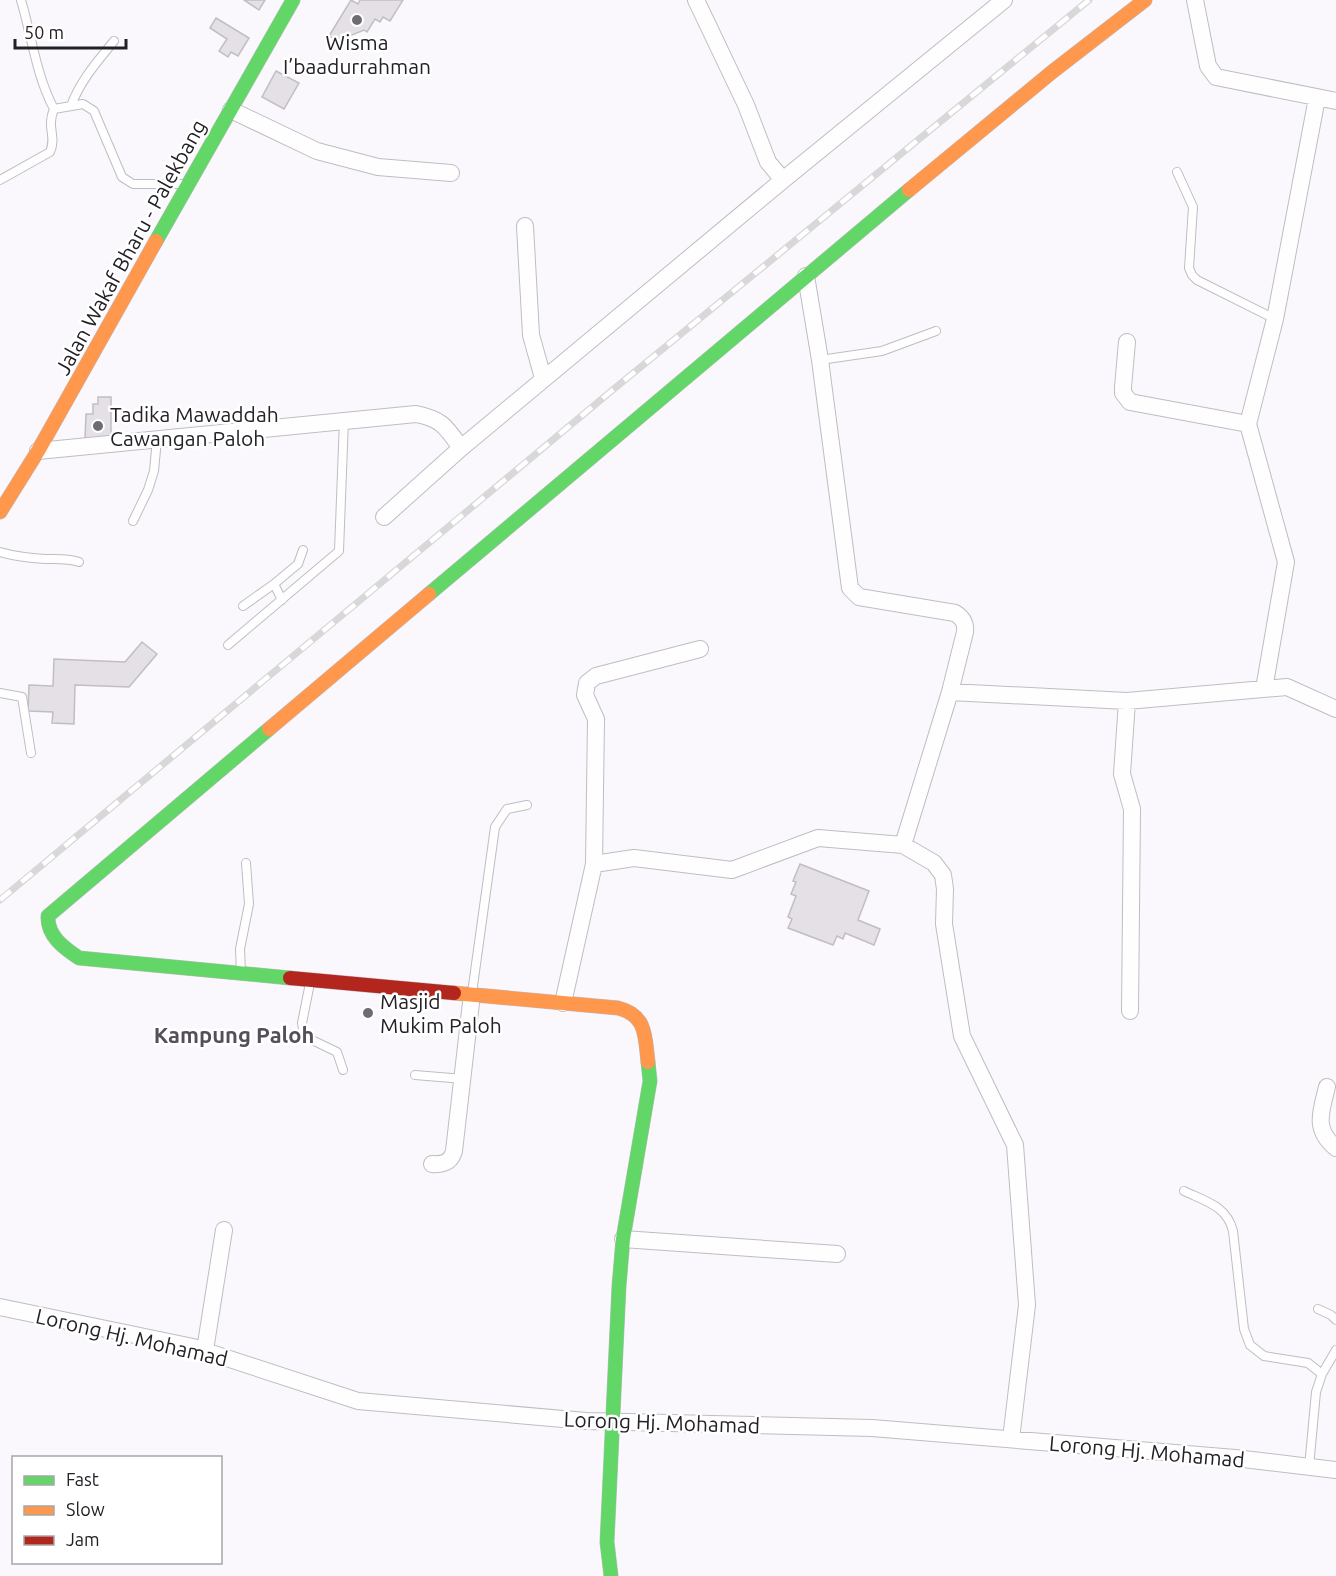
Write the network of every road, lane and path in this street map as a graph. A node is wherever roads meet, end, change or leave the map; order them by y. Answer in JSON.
{"nodes":[{"id":1,"x":21,"y":0,"type":"edge"},
{"id":2,"x":293,"y":0,"type":"edge"},
{"id":3,"x":696,"y":0,"type":"edge"},
{"id":4,"x":1004,"y":0,"type":"edge"},
{"id":5,"x":1145,"y":0,"type":"edge"},
{"id":6,"x":1195,"y":0,"type":"edge"},
{"id":7,"x":114,"y":41,"type":"dead end"},
{"id":8,"x":1317,"y":98,"type":"junction"},
{"id":9,"x":1336,"y":100,"type":"edge"},
{"id":10,"x":71,"y":106,"type":"junction"},
{"id":11,"x":54,"y":109,"type":"junction"},
{"id":12,"x":231,"y":110,"type":"junction"},
{"id":13,"x":1177,"y":172,"type":"dead end"},
{"id":14,"x":451,"y":173,"type":"dead end"},
{"id":15,"x":0,"y":180,"type":"edge"},
{"id":16,"x":783,"y":180,"type":"junction"},
{"id":17,"x":189,"y":184,"type":"junction"},
{"id":18,"x":525,"y":226,"type":"dead end"},
{"id":19,"x":806,"y":276,"type":"junction"},
{"id":20,"x":1275,"y":319,"type":"junction"},
{"id":21,"x":936,"y":331,"type":"dead end"},
{"id":22,"x":1127,"y":342,"type":"dead end"},
{"id":23,"x":820,"y":360,"type":"junction"},
{"id":24,"x":543,"y":378,"type":"junction"},
{"id":25,"x":344,"y":420,"type":"junction"},
{"id":26,"x":1248,"y":424,"type":"junction"},
{"id":27,"x":157,"y":439,"type":"junction"},
{"id":28,"x":461,"y":448,"type":"junction"},
{"id":29,"x":38,"y":451,"type":"junction"},
{"id":30,"x":0,"y":512,"type":"edge"},
{"id":31,"x":384,"y":517,"type":"dead end"},
{"id":32,"x":133,"y":521,"type":"dead end"},
{"id":33,"x":303,"y":550,"type":"dead end"},
{"id":34,"x":0,"y":552,"type":"edge"},
{"id":35,"x":79,"y":562,"type":"dead end"},
{"id":36,"x":274,"y":584,"type":"junction"},
{"id":37,"x":282,"y":600,"type":"junction"},
{"id":38,"x":243,"y":606,"type":"dead end"},
{"id":39,"x":228,"y":645,"type":"dead end"},
{"id":40,"x":700,"y":649,"type":"dead end"},
{"id":41,"x":1264,"y":689,"type":"junction"},
{"id":42,"x":950,"y":692,"type":"junction"},
{"id":43,"x":0,"y":693,"type":"edge"},
{"id":44,"x":1127,"y":700,"type":"junction"},
{"id":45,"x":1336,"y":709,"type":"edge"},
{"id":46,"x":31,"y":753,"type":"dead end"},
{"id":47,"x":526,"y":805,"type":"dead end"},
{"id":48,"x":903,"y":845,"type":"junction"},
{"id":49,"x":246,"y":863,"type":"dead end"},
{"id":50,"x":594,"y":864,"type":"junction"},
{"id":51,"x":241,"y":973,"type":"junction"},
{"id":52,"x":310,"y":979,"type":"junction"},
{"id":53,"x":472,"y":994,"type":"junction"},
{"id":54,"x":563,"y":1002,"type":"junction"},
{"id":55,"x":1130,"y":1011,"type":"dead end"},
{"id":56,"x":343,"y":1070,"type":"dead end"},
{"id":57,"x":415,"y":1074,"type":"dead end"},
{"id":58,"x":464,"y":1079,"type":"junction"},
{"id":59,"x":1327,"y":1087,"type":"dead end"},
{"id":60,"x":1336,"y":1148,"type":"edge"},
{"id":61,"x":432,"y":1164,"type":"dead end"},
{"id":62,"x":1184,"y":1191,"type":"dead end"},
{"id":63,"x":224,"y":1230,"type":"dead end"},
{"id":64,"x":623,"y":1239,"type":"junction"},
{"id":65,"x":837,"y":1254,"type":"dead end"},
{"id":66,"x":0,"y":1307,"type":"edge"},
{"id":67,"x":1318,"y":1309,"type":"dead end"},
{"id":68,"x":1336,"y":1320,"type":"edge"},
{"id":69,"x":205,"y":1350,"type":"junction"},
{"id":70,"x":1336,"y":1350,"type":"edge"},
{"id":71,"x":1322,"y":1374,"type":"junction"},
{"id":72,"x":614,"y":1422,"type":"junction"},
{"id":73,"x":1011,"y":1439,"type":"junction"},
{"id":74,"x":1309,"y":1467,"type":"junction"},
{"id":75,"x":1336,"y":1470,"type":"edge"},
{"id":76,"x":610,"y":1576,"type":"edge"}],
"edges":[{"from":1,"to":11,"type":"lane"},
{"from":2,"to":12,"type":"street","name":"Jalan Wakaf Bharu - Palekbang"},
{"from":3,"to":16,"type":"street"},
{"from":4,"to":16,"type":"street"},
{"from":5,"to":19,"type":"street"},
{"from":6,"to":8,"type":"street"},
{"from":7,"to":10,"type":"lane"},
{"from":8,"to":9,"type":"street"},
{"from":8,"to":20,"type":"street"},
{"from":10,"to":11,"type":"lane"},
{"from":10,"to":17,"type":"lane"},
{"from":11,"to":15,"type":"lane"},
{"from":12,"to":14,"type":"street"},
{"from":12,"to":17,"type":"street","name":"Jalan Wakaf Bharu - Palekbang"},
{"from":13,"to":20,"type":"lane"},
{"from":16,"to":24,"type":"street"},
{"from":17,"to":29,"type":"street","name":"Jalan Wakaf Bharu - Palekbang"},
{"from":18,"to":24,"type":"street"},
{"from":19,"to":23,"type":"street"},
{"from":19,"to":51,"type":"street"},
{"from":20,"to":26,"type":"street"},
{"from":21,"to":23,"type":"lane"},
{"from":22,"to":26,"type":"street"},
{"from":23,"to":42,"type":"street"},
{"from":24,"to":28,"type":"street"},
{"from":25,"to":27,"type":"street"},
{"from":25,"to":28,"type":"street"},
{"from":25,"to":37,"type":"lane"},
{"from":26,"to":41,"type":"street"},
{"from":27,"to":29,"type":"street"},
{"from":27,"to":32,"type":"lane"},
{"from":28,"to":31,"type":"street"},
{"from":29,"to":30,"type":"street","name":"Jalan Wakaf Bharu - Palekbang"},
{"from":33,"to":36,"type":"lane"},
{"from":34,"to":35,"type":"lane"},
{"from":36,"to":37,"type":"lane"},
{"from":36,"to":38,"type":"lane"},
{"from":37,"to":39,"type":"lane"},
{"from":40,"to":50,"type":"street"},
{"from":41,"to":44,"type":"street"},
{"from":41,"to":45,"type":"street"},
{"from":42,"to":44,"type":"street"},
{"from":42,"to":48,"type":"street"},
{"from":43,"to":46,"type":"lane"},
{"from":44,"to":55,"type":"street"},
{"from":47,"to":53,"type":"lane"},
{"from":48,"to":50,"type":"street"},
{"from":48,"to":73,"type":"street"},
{"from":49,"to":51,"type":"lane"},
{"from":50,"to":54,"type":"street"},
{"from":51,"to":52,"type":"street"},
{"from":52,"to":53,"type":"street"},
{"from":52,"to":56,"type":"lane"},
{"from":53,"to":54,"type":"street"},
{"from":53,"to":58,"type":"street"},
{"from":54,"to":64,"type":"street"},
{"from":57,"to":58,"type":"lane"},
{"from":58,"to":61,"type":"street"},
{"from":59,"to":60,"type":"street"},
{"from":62,"to":71,"type":"lane"},
{"from":63,"to":69,"type":"street"},
{"from":64,"to":65,"type":"street"},
{"from":64,"to":72,"type":"street"},
{"from":66,"to":69,"type":"street","name":"Lorong Hj. Mohamad"},
{"from":67,"to":68,"type":"lane"},
{"from":69,"to":72,"type":"street","name":"Lorong Hj. Mohamad"},
{"from":70,"to":71,"type":"lane"},
{"from":71,"to":74,"type":"lane"},
{"from":72,"to":73,"type":"street","name":"Lorong Hj. Mohamad"},
{"from":72,"to":76,"type":"street"},
{"from":73,"to":74,"type":"street","name":"Lorong Hj. Mohamad"},
{"from":74,"to":75,"type":"street","name":"Lorong Hj. Mohamad"}]}
